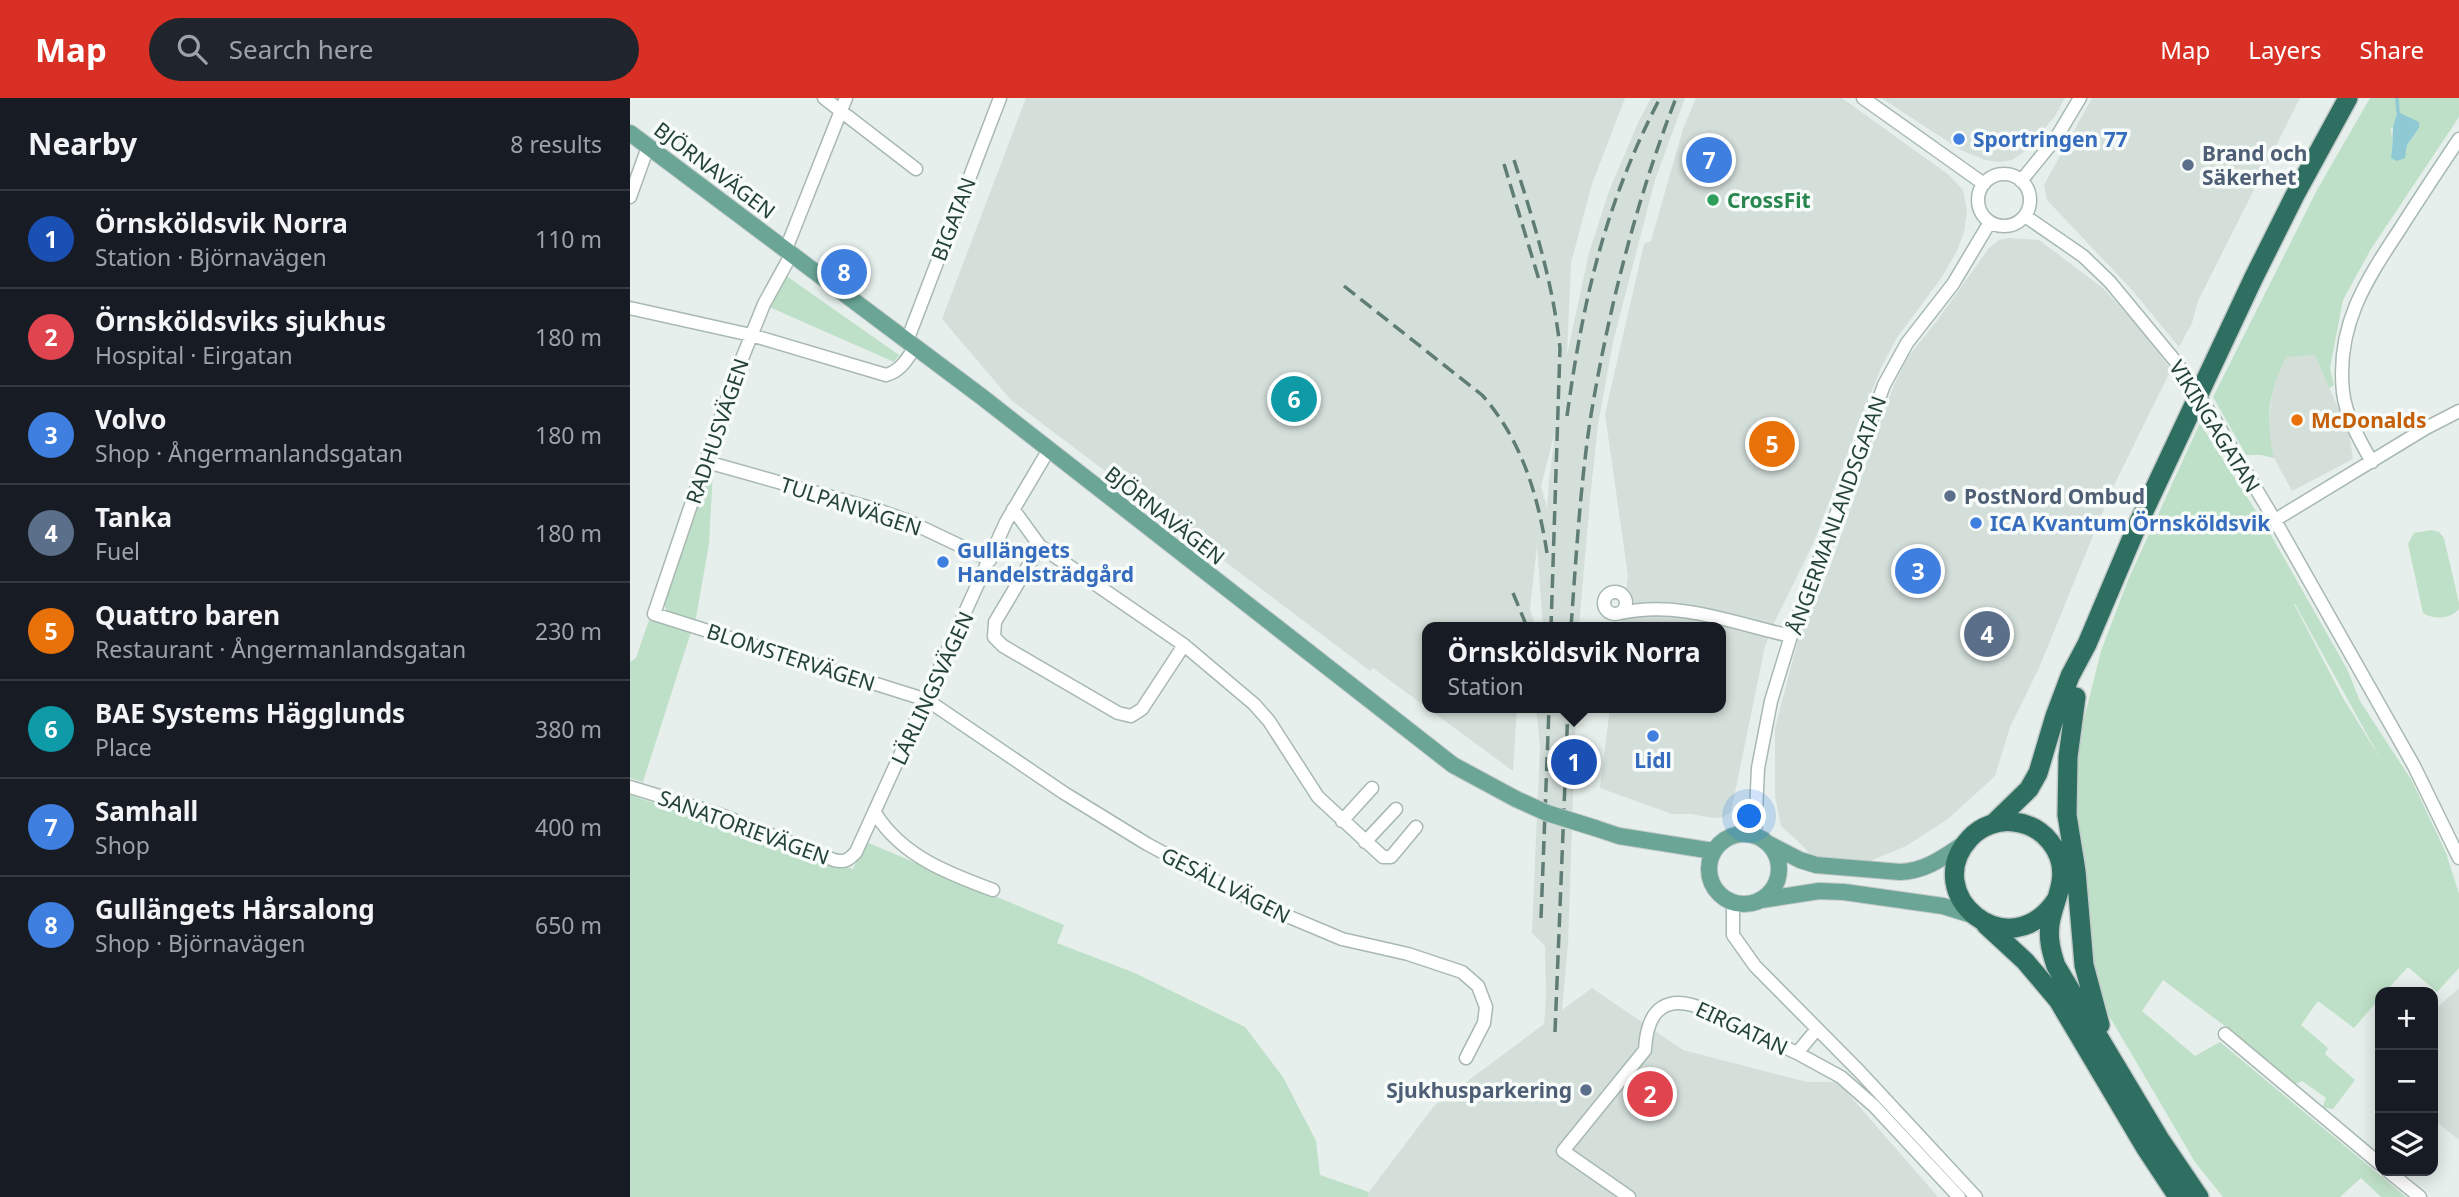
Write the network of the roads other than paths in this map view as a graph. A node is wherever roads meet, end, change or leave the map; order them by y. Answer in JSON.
{"nodes":[{"id":1,"x":824,"y":98,"type":"edge"},
{"id":2,"x":1000,"y":98,"type":"edge"},
{"id":3,"x":1863,"y":98,"type":"edge"},
{"id":4,"x":2080,"y":98,"type":"edge"},
{"id":5,"x":2348,"y":98,"type":"edge"},
{"id":6,"x":844,"y":104,"type":"edge"},
{"id":7,"x":630,"y":133,"type":"edge"},
{"id":8,"x":2459,"y":139,"type":"edge"},
{"id":9,"x":648,"y":147,"type":"junction"},
{"id":10,"x":916,"y":169,"type":"dead end"},
{"id":11,"x":2021,"y":181,"type":"junction"},
{"id":12,"x":1984,"y":184,"type":"junction"},
{"id":13,"x":630,"y":197,"type":"edge"},
{"id":14,"x":2025,"y":216,"type":"junction"},
{"id":15,"x":1990,"y":222,"type":"junction"},
{"id":16,"x":789,"y":251,"type":"junction"},
{"id":17,"x":630,"y":309,"type":"edge"},
{"id":18,"x":751,"y":335,"type":"junction"},
{"id":19,"x":911,"y":344,"type":"junction"},
{"id":20,"x":2459,"y":411,"type":"edge"},
{"id":21,"x":1048,"y":451,"type":"junction"},
{"id":22,"x":707,"y":462,"type":"junction"},
{"id":23,"x":2372,"y":462,"type":"junction"},
{"id":24,"x":1013,"y":509,"type":"junction"},
{"id":25,"x":2275,"y":520,"type":"junction"},
{"id":26,"x":1040,"y":546,"type":"junction"},
{"id":27,"x":990,"y":560,"type":"junction"},
{"id":28,"x":1626,"y":609,"type":"dead end"},
{"id":29,"x":654,"y":614,"type":"joint"},
{"id":30,"x":1791,"y":636,"type":"junction"},
{"id":31,"x":2087,"y":644,"type":"junction"},
{"id":32,"x":1184,"y":645,"type":"junction"},
{"id":33,"x":2076,"y":697,"type":"junction"},
{"id":34,"x":927,"y":700,"type":"junction"},
{"id":35,"x":630,"y":786,"type":"edge"},
{"id":36,"x":1372,"y":788,"type":"dead end"},
{"id":37,"x":1396,"y":808,"type":"dead end"},
{"id":38,"x":875,"y":813,"type":"junction"},
{"id":39,"x":1342,"y":821,"type":"junction"},
{"id":40,"x":1993,"y":824,"type":"junction"},
{"id":41,"x":1416,"y":827,"type":"dead end"},
{"id":42,"x":1761,"y":839,"type":"junction"},
{"id":43,"x":1967,"y":841,"type":"junction"},
{"id":44,"x":1365,"y":842,"type":"junction"},
{"id":45,"x":2056,"y":849,"type":"junction"},
{"id":46,"x":1713,"y":851,"type":"junction"},
{"id":47,"x":856,"y":852,"type":"joint"},
{"id":48,"x":2459,"y":858,"type":"edge"},
{"id":49,"x":993,"y":890,"type":"dead end"},
{"id":50,"x":2056,"y":900,"type":"junction"},
{"id":51,"x":1759,"y":901,"type":"junction"},
{"id":52,"x":1733,"y":902,"type":"junction"},
{"id":53,"x":1979,"y":919,"type":"junction"},
{"id":54,"x":1817,"y":1030,"type":"junction"},
{"id":55,"x":2225,"y":1034,"type":"dead end"},
{"id":56,"x":2110,"y":1052,"type":"junction"},
{"id":57,"x":1797,"y":1053,"type":"junction"},
{"id":58,"x":1466,"y":1058,"type":"dead end"},
{"id":59,"x":2375,"y":1160,"type":"edge"},
{"id":60,"x":2394,"y":1176,"type":"edge"},
{"id":61,"x":1629,"y":1197,"type":"edge"},
{"id":62,"x":1959,"y":1197,"type":"edge"},
{"id":63,"x":1976,"y":1197,"type":"edge"},
{"id":64,"x":2178,"y":1197,"type":"edge"},
{"id":65,"x":2199,"y":1197,"type":"edge"},
{"id":66,"x":2420,"y":1197,"type":"edge"}],
"edges":[{"from":1,"to":6,"type":"street"},
{"from":2,"to":19,"type":"street","name":"BIGATAN"},
{"from":3,"to":12,"type":"street"},
{"from":4,"to":11,"type":"street"},
{"from":5,"to":31,"type":"highway"},
{"from":6,"to":10,"type":"street"},
{"from":6,"to":16,"type":"street","name":"RADHUSVÄGEN"},
{"from":7,"to":9,"type":"main road","name":"BJÖRNAVÄGEN"},
{"from":8,"to":23,"type":"street"},
{"from":9,"to":13,"type":"street"},
{"from":9,"to":16,"type":"main road","name":"BJÖRNAVÄGEN"},
{"from":11,"to":12,"type":"street"},
{"from":11,"to":14,"type":"street"},
{"from":12,"to":15,"type":"street"},
{"from":14,"to":15,"type":"street"},
{"from":14,"to":25,"type":"street","name":"VIKINGAGATAN","bridge":true},
{"from":15,"to":30,"type":"street","name":"ÅNGERMANLANDSGATAN"},
{"from":16,"to":18,"type":"street","name":"RADHUSVÄGEN"},
{"from":16,"to":19,"type":"main road","name":"BJÖRNAVÄGEN"},
{"from":17,"to":18,"type":"street"},
{"from":18,"to":19,"type":"street"},
{"from":18,"to":22,"type":"street","name":"RADHUSVÄGEN"},
{"from":19,"to":21,"type":"main road","name":"BJÖRNAVÄGEN"},
{"from":20,"to":23,"type":"street"},
{"from":21,"to":24,"type":"street","name":"LÄRLINGSVÄGEN"},
{"from":21,"to":46,"type":"main road","name":"BJÖRNAVÄGEN","bridge":true},
{"from":22,"to":27,"type":"street","name":"TULPANVÄGEN"},
{"from":22,"to":29,"type":"street","name":"RADHUSVÄGEN"},
{"from":23,"to":25,"type":"street"},
{"from":24,"to":26,"type":"street"},
{"from":24,"to":27,"type":"street","name":"LÄRLINGSVÄGEN"},
{"from":25,"to":48,"type":"street","name":"VIKINGAGATAN"},
{"from":26,"to":32,"type":"street"},
{"from":26,"to":32,"type":"street"},
{"from":27,"to":34,"type":"street","name":"LÄRLINGSVÄGEN"},
{"from":28,"to":30,"type":"street"},
{"from":29,"to":34,"type":"street","name":"BLOMSTERVÄGEN"},
{"from":30,"to":42,"type":"street","name":"ÅNGERMANLANDSGATAN"},
{"from":31,"to":33,"type":"highway"},
{"from":31,"to":40,"type":"highway"},
{"from":32,"to":39,"type":"street"},
{"from":33,"to":45,"type":"highway"},
{"from":33,"to":56,"type":"highway"},
{"from":34,"to":38,"type":"street","name":"LÄRLINGSVÄGEN"},
{"from":34,"to":58,"type":"street","name":"GESÄLLVÄGEN"},
{"from":35,"to":47,"type":"street","name":"SANATORIEVÄGEN"},
{"from":36,"to":39,"type":"street"},
{"from":37,"to":44,"type":"street"},
{"from":38,"to":47,"type":"street","name":"LÄRLINGSVÄGEN"},
{"from":38,"to":49,"type":"street"},
{"from":39,"to":44,"type":"street"},
{"from":40,"to":43,"type":"highway"},
{"from":40,"to":45,"type":"highway"},
{"from":41,"to":44,"type":"street"},
{"from":42,"to":43,"type":"main road"},
{"from":42,"to":46,"type":"main road"},
{"from":42,"to":51,"type":"main road"},
{"from":43,"to":53,"type":"highway"},
{"from":45,"to":50,"type":"highway"},
{"from":46,"to":52,"type":"main road"},
{"from":50,"to":53,"type":"highway"},
{"from":50,"to":56,"type":"highway"},
{"from":51,"to":52,"type":"main road"},
{"from":51,"to":53,"type":"main road"},
{"from":52,"to":54,"type":"street"},
{"from":53,"to":64,"type":"highway"},
{"from":54,"to":57,"type":"street","name":"EIRGATAN"},
{"from":54,"to":63,"type":"street"},
{"from":55,"to":59,"type":"street"},
{"from":56,"to":65,"type":"highway"},
{"from":57,"to":61,"type":"street","name":"EIRGATAN"},
{"from":57,"to":62,"type":"street"},
{"from":60,"to":66,"type":"street"}]}
